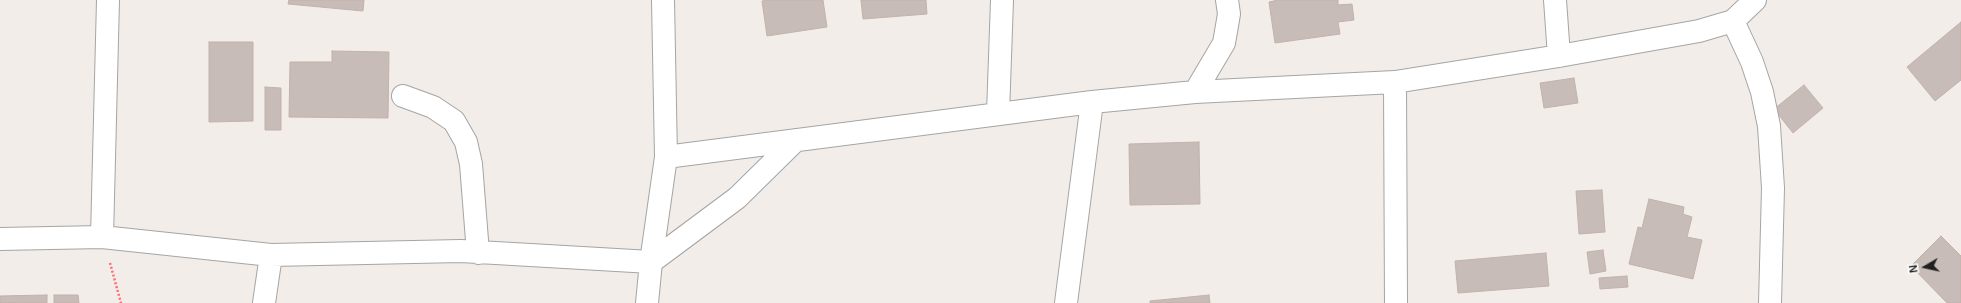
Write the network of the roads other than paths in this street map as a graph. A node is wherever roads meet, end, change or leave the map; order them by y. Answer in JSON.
{"nodes":[{"id":1,"x":108,"y":0,"type":"edge"},
{"id":2,"x":663,"y":0,"type":"edge"},
{"id":3,"x":1002,"y":0,"type":"edge"},
{"id":4,"x":1228,"y":0,"type":"edge"},
{"id":5,"x":1555,"y":0,"type":"edge"},
{"id":6,"x":1755,"y":0,"type":"edge"},
{"id":7,"x":1733,"y":21,"type":"junction"},
{"id":8,"x":1559,"y":56,"type":"junction"},
{"id":9,"x":1395,"y":82,"type":"junction"},
{"id":10,"x":1195,"y":92,"type":"junction"},
{"id":11,"x":403,"y":96,"type":"dead end"},
{"id":12,"x":1092,"y":102,"type":"junction"},
{"id":13,"x":998,"y":114,"type":"junction"},
{"id":14,"x":796,"y":140,"type":"junction"},
{"id":15,"x":666,"y":157,"type":"junction"},
{"id":16,"x":102,"y":237,"type":"junction"},
{"id":17,"x":0,"y":239,"type":"edge"},
{"id":18,"x":478,"y":253,"type":"junction"},
{"id":19,"x":271,"y":255,"type":"junction"},
{"id":20,"x":651,"y":262,"type":"junction"},
{"id":21,"x":264,"y":303,"type":"edge"},
{"id":22,"x":647,"y":303,"type":"edge"},
{"id":23,"x":1066,"y":303,"type":"edge"},
{"id":24,"x":1396,"y":303,"type":"edge"},
{"id":25,"x":1770,"y":303,"type":"edge"}],
"edges":[{"from":1,"to":16,"type":"street"},
{"from":2,"to":15,"type":"street"},
{"from":3,"to":13,"type":"street"},
{"from":4,"to":10,"type":"street"},
{"from":5,"to":8,"type":"street"},
{"from":6,"to":7,"type":"street"},
{"from":7,"to":8,"type":"street"},
{"from":7,"to":25,"type":"street"},
{"from":8,"to":9,"type":"street"},
{"from":9,"to":10,"type":"street"},
{"from":9,"to":24,"type":"street"},
{"from":10,"to":12,"type":"street"},
{"from":11,"to":18,"type":"street"},
{"from":12,"to":13,"type":"street"},
{"from":12,"to":23,"type":"street"},
{"from":13,"to":14,"type":"street"},
{"from":14,"to":15,"type":"street"},
{"from":14,"to":20,"type":"street"},
{"from":15,"to":20,"type":"street"},
{"from":16,"to":17,"type":"street"},
{"from":16,"to":19,"type":"street"},
{"from":18,"to":19,"type":"street"},
{"from":18,"to":20,"type":"street"},
{"from":19,"to":21,"type":"street"},
{"from":20,"to":22,"type":"street"}]}
